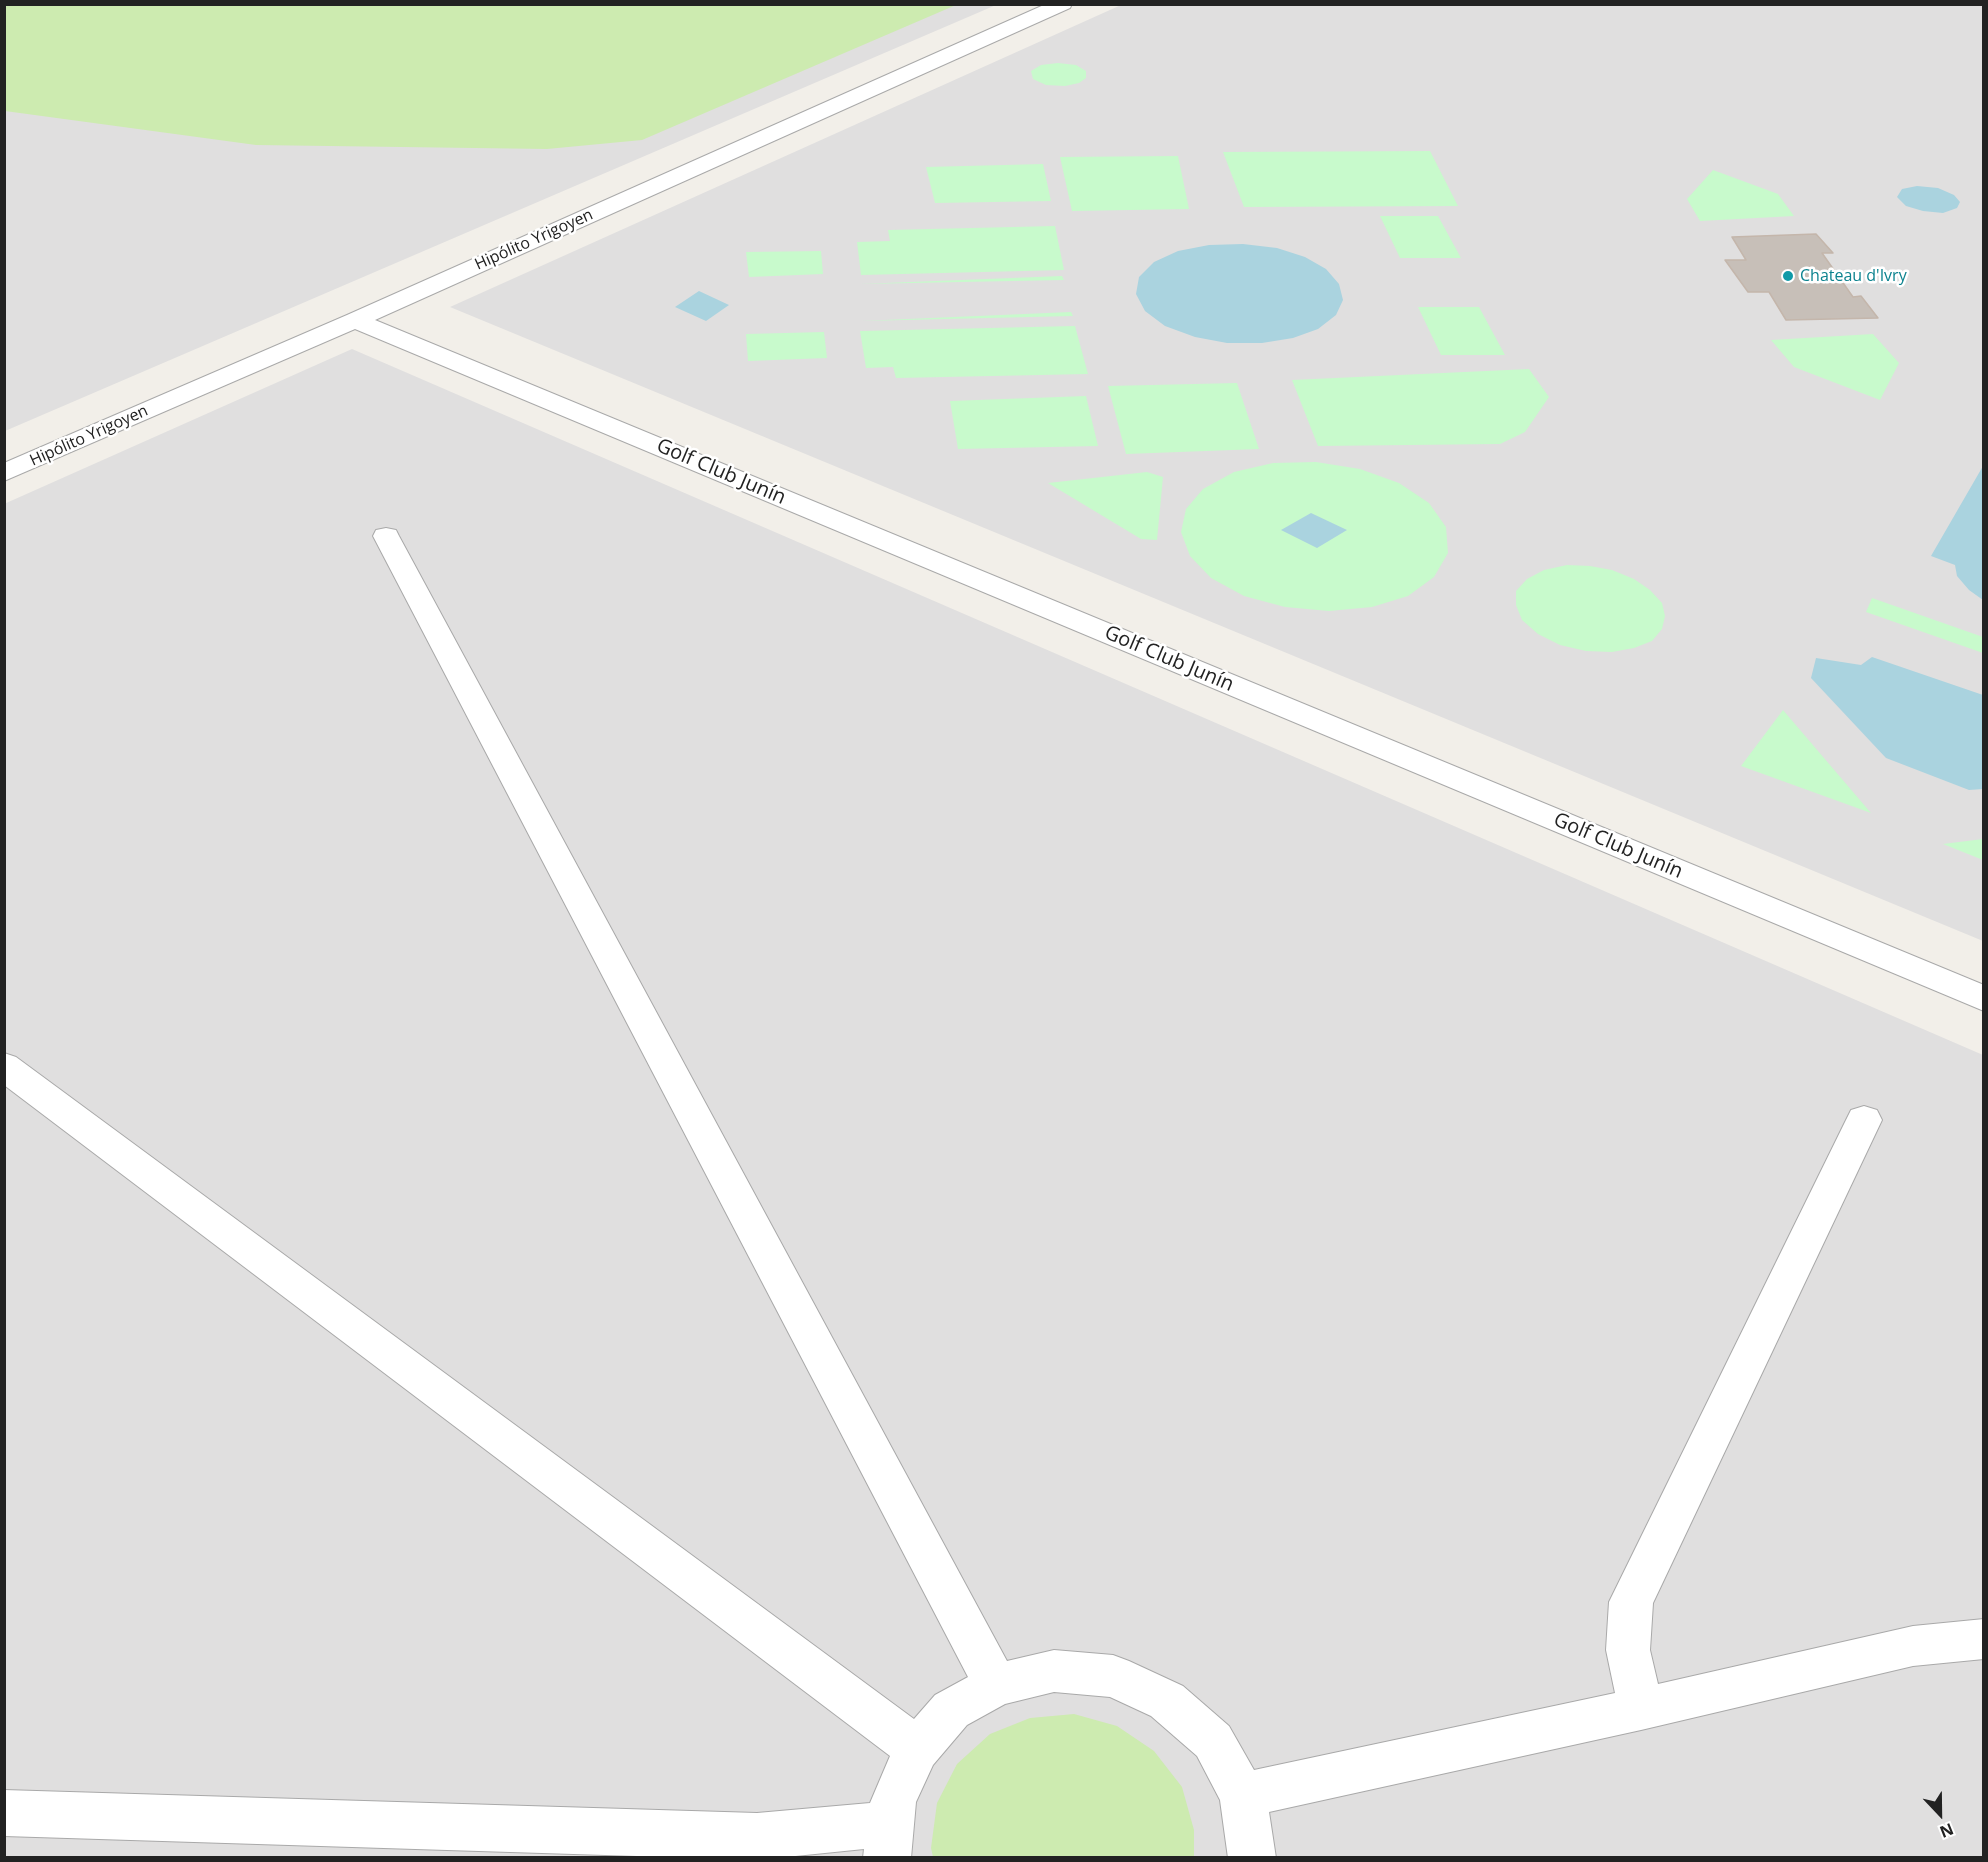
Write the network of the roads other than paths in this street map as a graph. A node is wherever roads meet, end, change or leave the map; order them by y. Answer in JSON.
{"nodes":[{"id":1,"x":1063,"y":4,"type":"edge"},
{"id":2,"x":355,"y":320,"type":"junction"},
{"id":3,"x":4,"y":473,"type":"edge"},
{"id":4,"x":386,"y":536,"type":"dead end"},
{"id":5,"x":1983,"y":999,"type":"edge"},
{"id":6,"x":4,"y":1066,"type":"edge"},
{"id":7,"x":1864,"y":1120,"type":"dead end"},
{"id":8,"x":1983,"y":1640,"type":"edge"},
{"id":9,"x":996,"y":1684,"type":"junction"},
{"id":10,"x":1641,"y":1709,"type":"junction"},
{"id":11,"x":917,"y":1749,"type":"junction"},
{"id":12,"x":1243,"y":1795,"type":"junction"},
{"id":13,"x":4,"y":1813,"type":"edge"},
{"id":14,"x":889,"y":1841,"type":"edge"},
{"id":15,"x":1252,"y":1857,"type":"edge"}],
"edges":[{"from":1,"to":2,"type":"street","name":"Hipólito Yrigoyen"},
{"from":2,"to":3,"type":"street","name":"Hipólito Yrigoyen"},
{"from":2,"to":5,"type":"street","name":"Golf Club Junín"},
{"from":4,"to":9,"type":"street"},
{"from":6,"to":11,"type":"street"},
{"from":7,"to":10,"type":"street"},
{"from":8,"to":10,"type":"street"},
{"from":9,"to":11,"type":"street"},
{"from":9,"to":12,"type":"street"},
{"from":10,"to":12,"type":"street"},
{"from":11,"to":14,"type":"street"},
{"from":12,"to":15,"type":"street"},
{"from":13,"to":14,"type":"street"}]}
